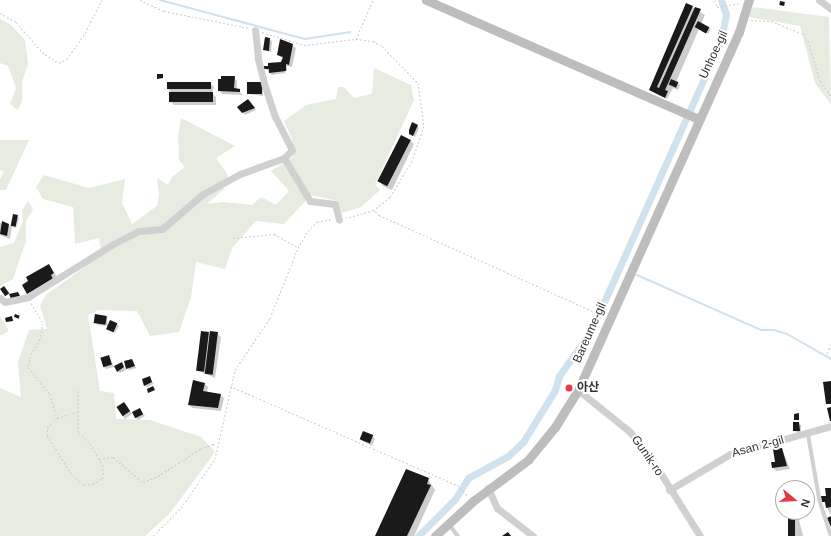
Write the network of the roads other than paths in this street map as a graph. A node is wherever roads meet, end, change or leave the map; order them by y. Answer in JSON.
{"nodes":[{"id":1,"x":426,"y":0,"type":"edge"},
{"id":2,"x":748,"y":0,"type":"edge"},
{"id":3,"x":819,"y":0,"type":"edge"},
{"id":4,"x":831,"y":9,"type":"edge"},
{"id":5,"x":255,"y":30,"type":"road end"},
{"id":6,"x":696,"y":118,"type":"junction"},
{"id":7,"x":284,"y":158,"type":"junction"},
{"id":8,"x":339,"y":220,"type":"road end"},
{"id":9,"x":2,"y":301,"type":"edge"},
{"id":10,"x":578,"y":390,"type":"junction"},
{"id":11,"x":831,"y":426,"type":"edge"},
{"id":12,"x":808,"y":432,"type":"junction"},
{"id":13,"x":488,"y":488,"type":"junction"},
{"id":14,"x":669,"y":490,"type":"junction"},
{"id":15,"x":449,"y":523,"type":"junction"},
{"id":16,"x":831,"y":535,"type":"edge"},
{"id":17,"x":435,"y":536,"type":"edge"},
{"id":18,"x":458,"y":536,"type":"edge"},
{"id":19,"x":533,"y":536,"type":"edge"},
{"id":20,"x":700,"y":536,"type":"edge"}],
"edges":[{"from":1,"to":6,"type":"street"},
{"from":2,"to":6,"type":"street","name":"Unhoe-gil"},
{"from":3,"to":4,"type":"street"},
{"from":5,"to":7,"type":"street"},
{"from":6,"to":10,"type":"street","name":"Bareume-gil"},
{"from":7,"to":8,"type":"street"},
{"from":7,"to":9,"type":"street"},
{"from":10,"to":13,"type":"street","name":"Bareume-gil"},
{"from":10,"to":14,"type":"street","name":"Gunik-ro"},
{"from":11,"to":12,"type":"street","name":"Asan 2-gil"},
{"from":12,"to":14,"type":"street","name":"Asan 2-gil"},
{"from":12,"to":16,"type":"lane"},
{"from":13,"to":15,"type":"street","name":"Bareume-gil"},
{"from":13,"to":19,"type":"street"},
{"from":14,"to":20,"type":"street","name":"Gunik-ro"},
{"from":15,"to":17,"type":"street","name":"Bareume-gil"},
{"from":15,"to":18,"type":"lane"}]}
